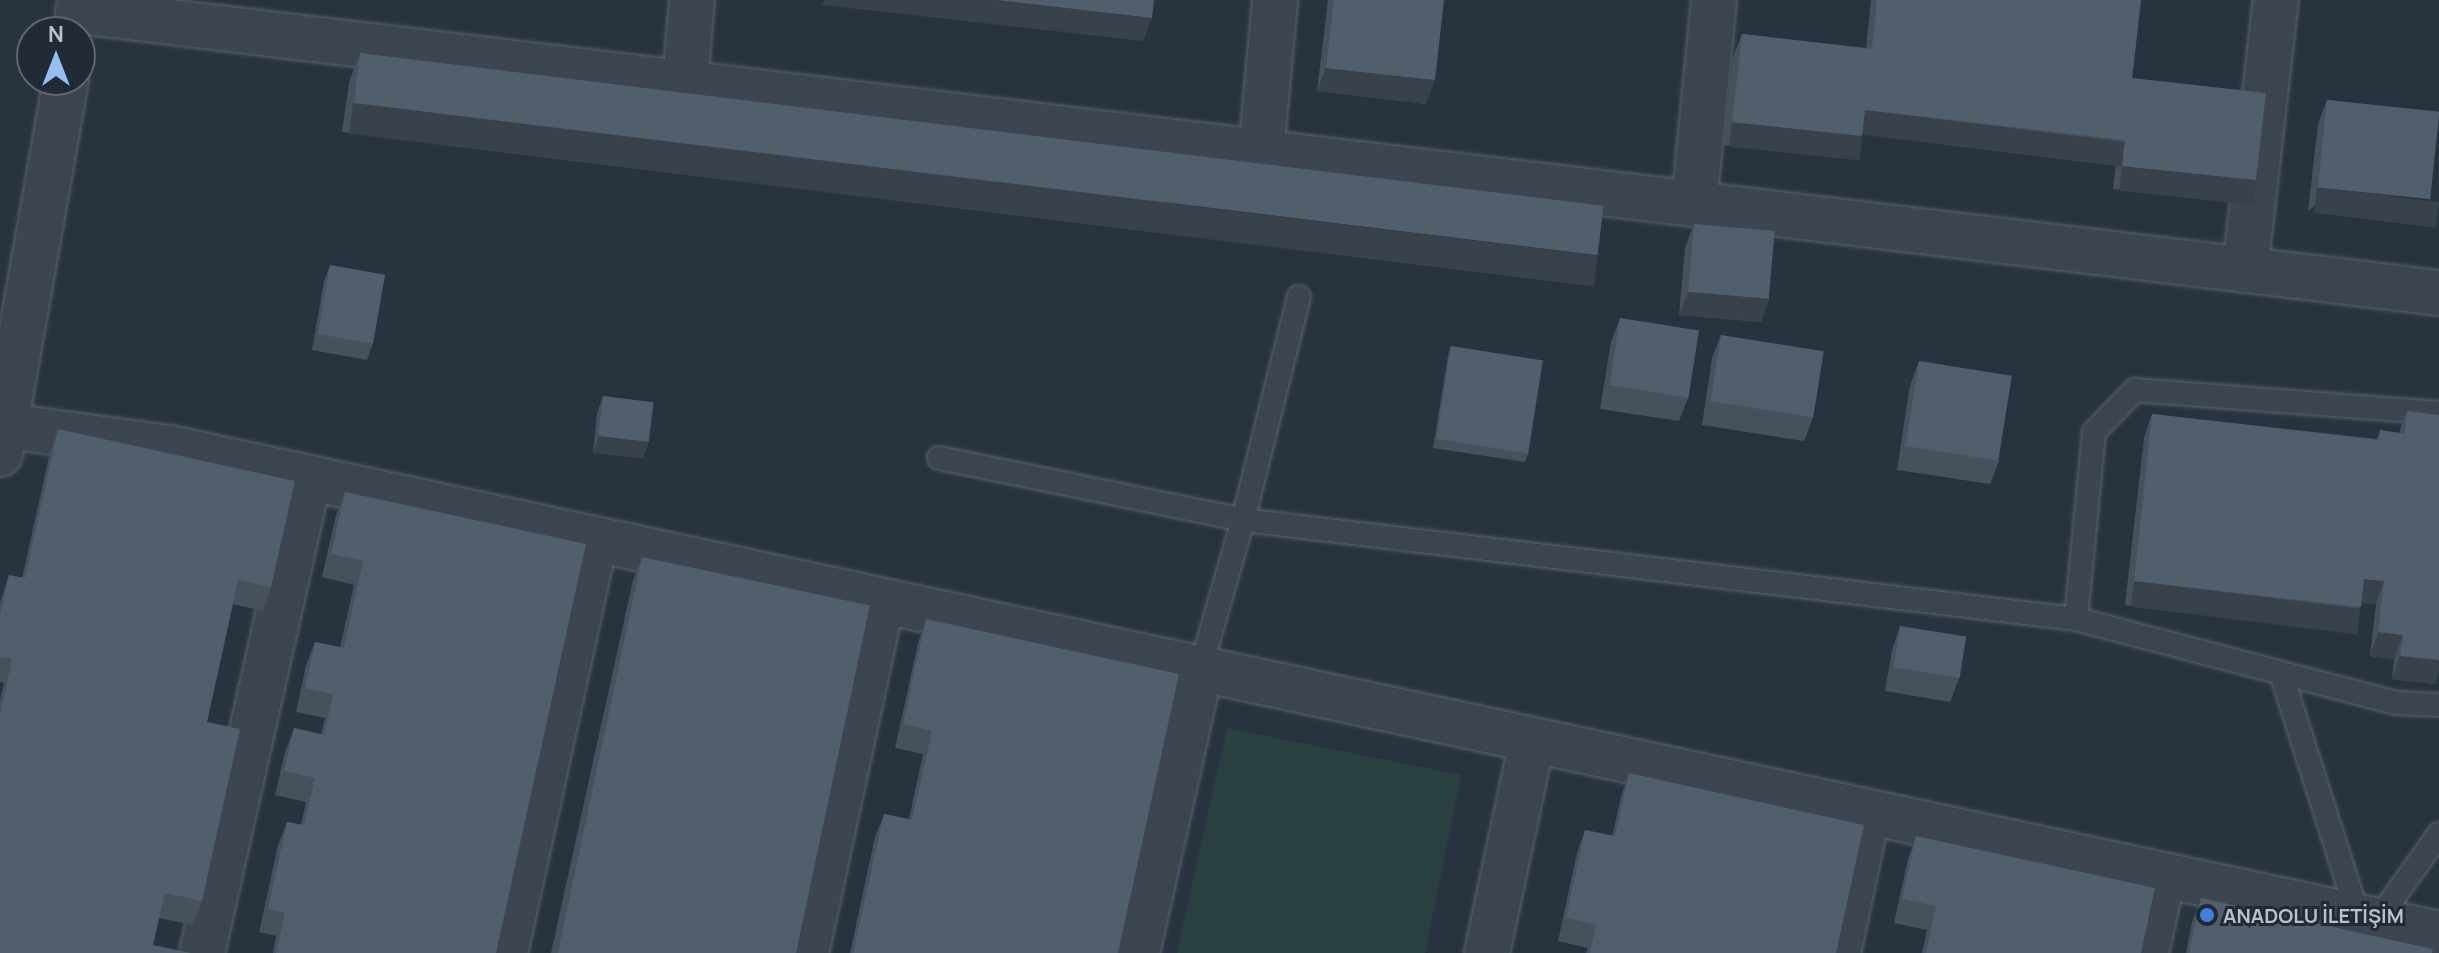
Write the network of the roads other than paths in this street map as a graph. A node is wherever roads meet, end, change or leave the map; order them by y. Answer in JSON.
{"nodes":[{"id":1,"x":692,"y":0,"type":"edge"},
{"id":2,"x":1275,"y":0,"type":"edge"},
{"id":3,"x":1714,"y":0,"type":"edge"},
{"id":4,"x":2276,"y":0,"type":"edge"},
{"id":5,"x":77,"y":14,"type":"edge"},
{"id":6,"x":685,"y":83,"type":"junction"},
{"id":7,"x":63,"y":96,"type":"edge"},
{"id":8,"x":1261,"y":152,"type":"junction"},
{"id":9,"x":1694,"y":204,"type":"junction"},
{"id":10,"x":2245,"y":270,"type":"junction"},
{"id":11,"x":2439,"y":293,"type":"edge"},
{"id":12,"x":1299,"y":297,"type":"dead end"},
{"id":13,"x":2439,"y":413,"type":"edge"},
{"id":14,"x":2,"y":435,"type":"edge"},
{"id":15,"x":939,"y":458,"type":"dead end"},
{"id":16,"x":309,"y":478,"type":"junction"},
{"id":17,"x":1243,"y":520,"type":"junction"},
{"id":18,"x":595,"y":540,"type":"junction"},
{"id":19,"x":882,"y":602,"type":"junction"},
{"id":20,"x":2076,"y":619,"type":"junction"},
{"id":21,"x":1200,"y":670,"type":"junction"},
{"id":22,"x":2281,"y":673,"type":"junction"},
{"id":23,"x":2439,"y":705,"type":"edge"},
{"id":24,"x":1532,"y":741,"type":"junction"},
{"id":25,"x":1868,"y":812,"type":"junction"},
{"id":26,"x":2439,"y":834,"type":"edge"},
{"id":27,"x":2163,"y":876,"type":"junction"},
{"id":28,"x":2367,"y":918,"type":"junction"},
{"id":29,"x":2439,"y":934,"type":"edge"},
{"id":30,"x":202,"y":953,"type":"edge"},
{"id":31,"x":505,"y":953,"type":"edge"},
{"id":32,"x":806,"y":953,"type":"edge"},
{"id":33,"x":1137,"y":953,"type":"edge"},
{"id":34,"x":1487,"y":953,"type":"edge"},
{"id":35,"x":1838,"y":953,"type":"edge"},
{"id":36,"x":2146,"y":953,"type":"edge"}],
"edges":[{"from":1,"to":6,"type":"street"},
{"from":2,"to":8,"type":"street"},
{"from":3,"to":9,"type":"street"},
{"from":4,"to":10,"type":"street"},
{"from":5,"to":6,"type":"street"},
{"from":6,"to":8,"type":"street"},
{"from":7,"to":14,"type":"street"},
{"from":8,"to":9,"type":"street"},
{"from":9,"to":10,"type":"street"},
{"from":10,"to":11,"type":"street"},
{"from":12,"to":17,"type":"lane"},
{"from":13,"to":20,"type":"lane"},
{"from":14,"to":16,"type":"street"},
{"from":15,"to":17,"type":"lane"},
{"from":16,"to":18,"type":"street"},
{"from":16,"to":30,"type":"street"},
{"from":17,"to":20,"type":"lane"},
{"from":17,"to":21,"type":"lane"},
{"from":18,"to":19,"type":"street"},
{"from":18,"to":31,"type":"street"},
{"from":19,"to":21,"type":"street"},
{"from":19,"to":32,"type":"street"},
{"from":20,"to":22,"type":"lane"},
{"from":21,"to":24,"type":"street"},
{"from":21,"to":33,"type":"street"},
{"from":22,"to":23,"type":"lane"},
{"from":22,"to":28,"type":"lane"},
{"from":24,"to":25,"type":"street"},
{"from":24,"to":34,"type":"street"},
{"from":25,"to":27,"type":"street"},
{"from":25,"to":35,"type":"street"},
{"from":26,"to":28,"type":"lane"},
{"from":27,"to":28,"type":"street"},
{"from":27,"to":36,"type":"street"},
{"from":28,"to":29,"type":"street"}]}
